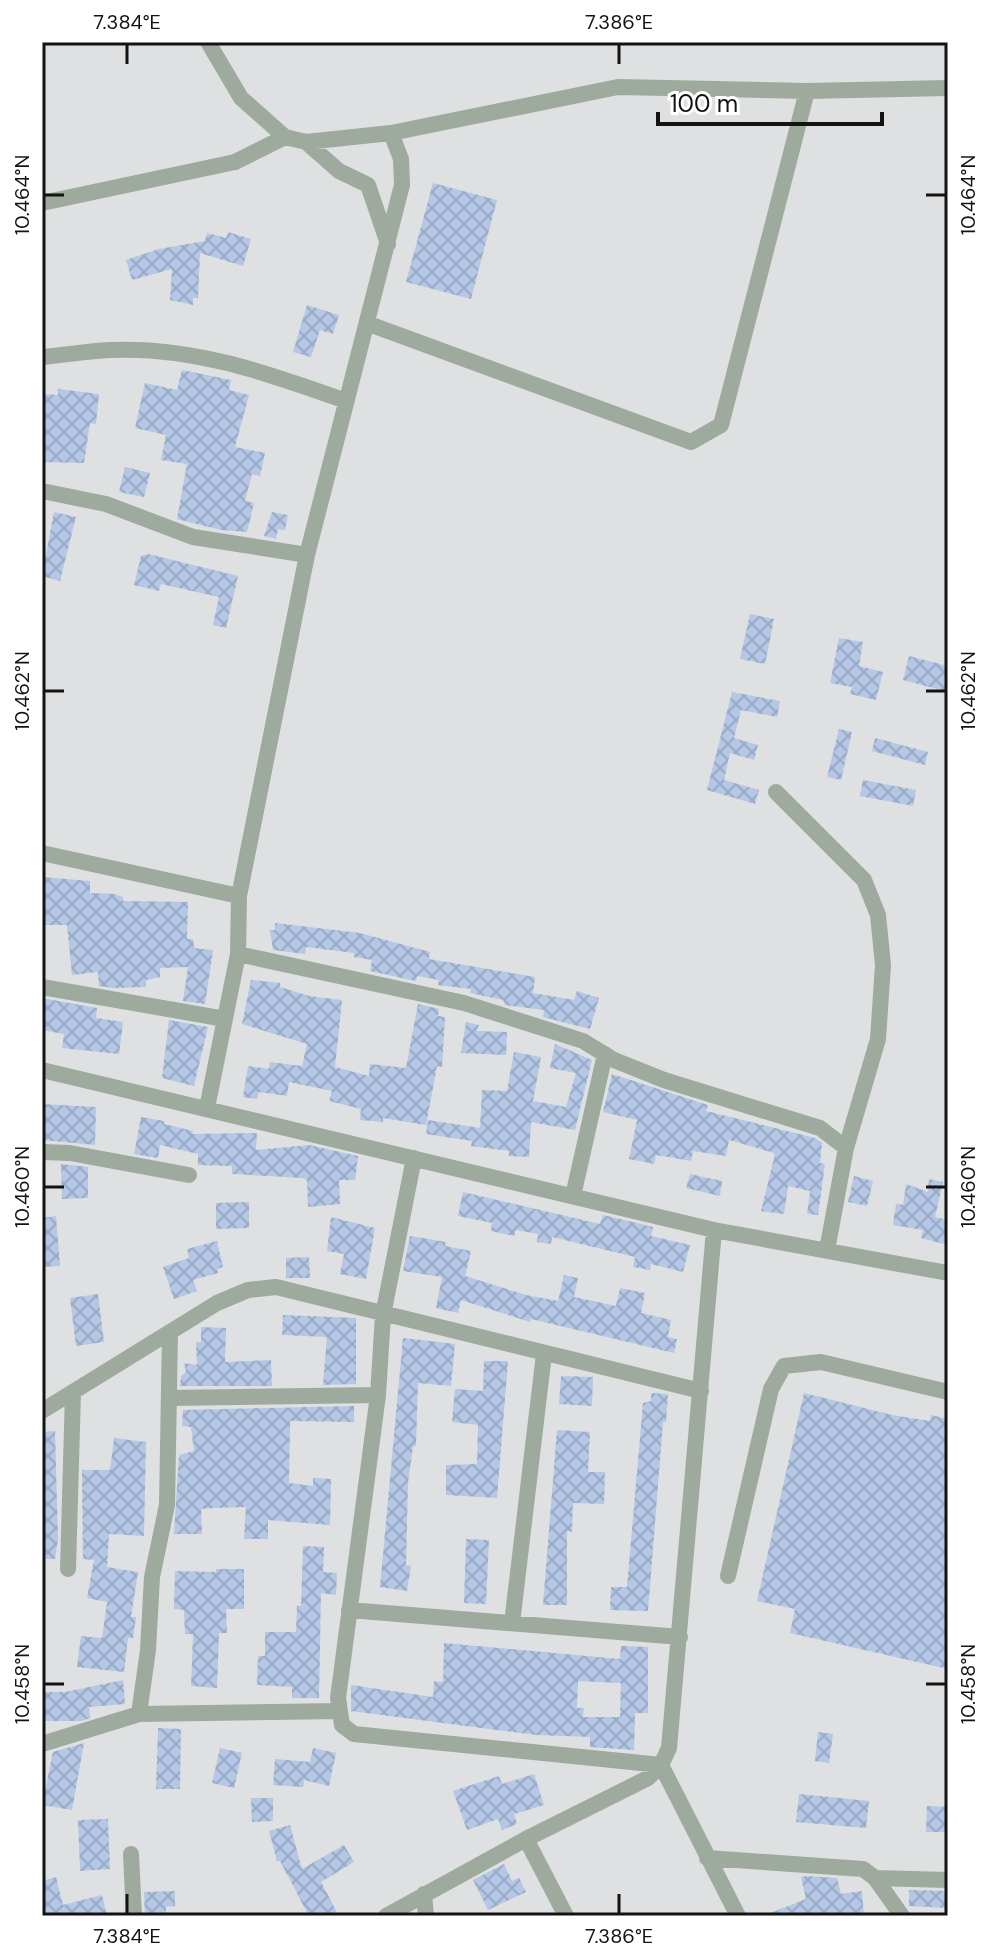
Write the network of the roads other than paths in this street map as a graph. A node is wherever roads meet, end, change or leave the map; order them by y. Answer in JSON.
{"nodes":[{"id":1,"x":208,"y":42,"type":"edge"},
{"id":2,"x":948,"y":88,"type":"edge"},
{"id":3,"x":807,"y":91,"type":"junction"},
{"id":4,"x":391,"y":133,"type":"junction"},
{"id":5,"x":285,"y":137,"type":"junction"},
{"id":6,"x":306,"y":142,"type":"junction"},
{"id":7,"x":42,"y":203,"type":"edge"},
{"id":8,"x":388,"y":244,"type":"junction"},
{"id":9,"x":369,"y":324,"type":"junction"},
{"id":10,"x":42,"y":357,"type":"edge"},
{"id":11,"x":346,"y":401,"type":"junction"},
{"id":12,"x":42,"y":491,"type":"edge"},
{"id":13,"x":307,"y":555,"type":"junction"},
{"id":14,"x":776,"y":792,"type":"dead end"},
{"id":15,"x":42,"y":853,"type":"edge"},
{"id":16,"x":239,"y":896,"type":"junction"},
{"id":17,"x":238,"y":954,"type":"junction"},
{"id":18,"x":42,"y":987,"type":"edge"},
{"id":19,"x":225,"y":1019,"type":"junction"},
{"id":20,"x":605,"y":1054,"type":"junction"},
{"id":21,"x":42,"y":1070,"type":"edge"},
{"id":22,"x":207,"y":1108,"type":"junction"},
{"id":23,"x":846,"y":1148,"type":"junction"},
{"id":24,"x":42,"y":1152,"type":"edge"},
{"id":25,"x":414,"y":1158,"type":"junction"},
{"id":26,"x":189,"y":1175,"type":"dead end"},
{"id":27,"x":573,"y":1196,"type":"junction"},
{"id":28,"x":714,"y":1230,"type":"junction"},
{"id":29,"x":827,"y":1250,"type":"junction"},
{"id":30,"x":948,"y":1273,"type":"edge"},
{"id":31,"x":383,"y":1315,"type":"junction"},
{"id":32,"x":170,"y":1332,"type":"junction"},
{"id":33,"x":544,"y":1354,"type":"junction"},
{"id":34,"x":701,"y":1391,"type":"junction"},
{"id":35,"x":73,"y":1392,"type":"junction"},
{"id":36,"x":948,"y":1392,"type":"edge"},
{"id":37,"x":378,"y":1395,"type":"junction"},
{"id":38,"x":169,"y":1398,"type":"junction"},
{"id":39,"x":42,"y":1411,"type":"edge"},
{"id":40,"x":68,"y":1569,"type":"dead end"},
{"id":41,"x":728,"y":1576,"type":"dead end"},
{"id":42,"x":349,"y":1610,"type":"junction"},
{"id":43,"x":512,"y":1623,"type":"junction"},
{"id":44,"x":680,"y":1637,"type":"junction"},
{"id":45,"x":339,"y":1711,"type":"junction"},
{"id":46,"x":139,"y":1714,"type":"junction"},
{"id":47,"x":42,"y":1744,"type":"edge"},
{"id":48,"x":661,"y":1765,"type":"junction"},
{"id":49,"x":526,"y":1839,"type":"junction"},
{"id":50,"x":131,"y":1854,"type":"dead end"},
{"id":51,"x":707,"y":1858,"type":"junction"},
{"id":52,"x":875,"y":1878,"type":"junction"},
{"id":53,"x":948,"y":1880,"type":"edge"},
{"id":54,"x":424,"y":1894,"type":"junction"},
{"id":55,"x":134,"y":1916,"type":"edge"},
{"id":56,"x":386,"y":1916,"type":"edge"},
{"id":57,"x":426,"y":1916,"type":"edge"},
{"id":58,"x":566,"y":1916,"type":"edge"},
{"id":59,"x":738,"y":1916,"type":"edge"},
{"id":60,"x":902,"y":1916,"type":"edge"}],
"edges":[{"from":1,"to":5,"type":"street"},
{"from":2,"to":3,"type":"street"},
{"from":3,"to":4,"type":"street"},
{"from":3,"to":9,"type":"street"},
{"from":4,"to":6,"type":"street"},
{"from":4,"to":8,"type":"street"},
{"from":5,"to":6,"type":"street"},
{"from":5,"to":7,"type":"street"},
{"from":6,"to":8,"type":"street"},
{"from":8,"to":9,"type":"street"},
{"from":9,"to":11,"type":"street"},
{"from":10,"to":11,"type":"street"},
{"from":11,"to":13,"type":"street"},
{"from":12,"to":13,"type":"street"},
{"from":13,"to":16,"type":"street"},
{"from":14,"to":23,"type":"street"},
{"from":15,"to":16,"type":"street"},
{"from":16,"to":17,"type":"street"},
{"from":17,"to":19,"type":"street"},
{"from":17,"to":20,"type":"street"},
{"from":18,"to":19,"type":"street"},
{"from":19,"to":22,"type":"street"},
{"from":20,"to":23,"type":"street"},
{"from":20,"to":27,"type":"street"},
{"from":21,"to":22,"type":"street"},
{"from":22,"to":25,"type":"street"},
{"from":23,"to":29,"type":"street"},
{"from":24,"to":26,"type":"street"},
{"from":25,"to":27,"type":"street"},
{"from":25,"to":31,"type":"street"},
{"from":27,"to":28,"type":"street"},
{"from":28,"to":29,"type":"street"},
{"from":28,"to":34,"type":"street"},
{"from":29,"to":30,"type":"street"},
{"from":31,"to":32,"type":"street"},
{"from":31,"to":33,"type":"street"},
{"from":31,"to":37,"type":"street"},
{"from":32,"to":35,"type":"street"},
{"from":32,"to":38,"type":"street"},
{"from":33,"to":34,"type":"street"},
{"from":33,"to":43,"type":"street"},
{"from":34,"to":44,"type":"street"},
{"from":35,"to":39,"type":"street"},
{"from":35,"to":40,"type":"street"},
{"from":36,"to":41,"type":"street"},
{"from":37,"to":38,"type":"street"},
{"from":37,"to":42,"type":"street"},
{"from":38,"to":46,"type":"street"},
{"from":42,"to":43,"type":"street"},
{"from":42,"to":45,"type":"street"},
{"from":43,"to":44,"type":"street"},
{"from":44,"to":48,"type":"street"},
{"from":45,"to":46,"type":"street"},
{"from":45,"to":48,"type":"street"},
{"from":46,"to":47,"type":"street"},
{"from":48,"to":49,"type":"street"},
{"from":48,"to":51,"type":"street"},
{"from":49,"to":54,"type":"street"},
{"from":49,"to":58,"type":"street"},
{"from":50,"to":55,"type":"street"},
{"from":51,"to":52,"type":"street"},
{"from":51,"to":59,"type":"street"},
{"from":52,"to":53,"type":"street"},
{"from":52,"to":60,"type":"street"},
{"from":54,"to":56,"type":"street"},
{"from":54,"to":57,"type":"street"}]}
